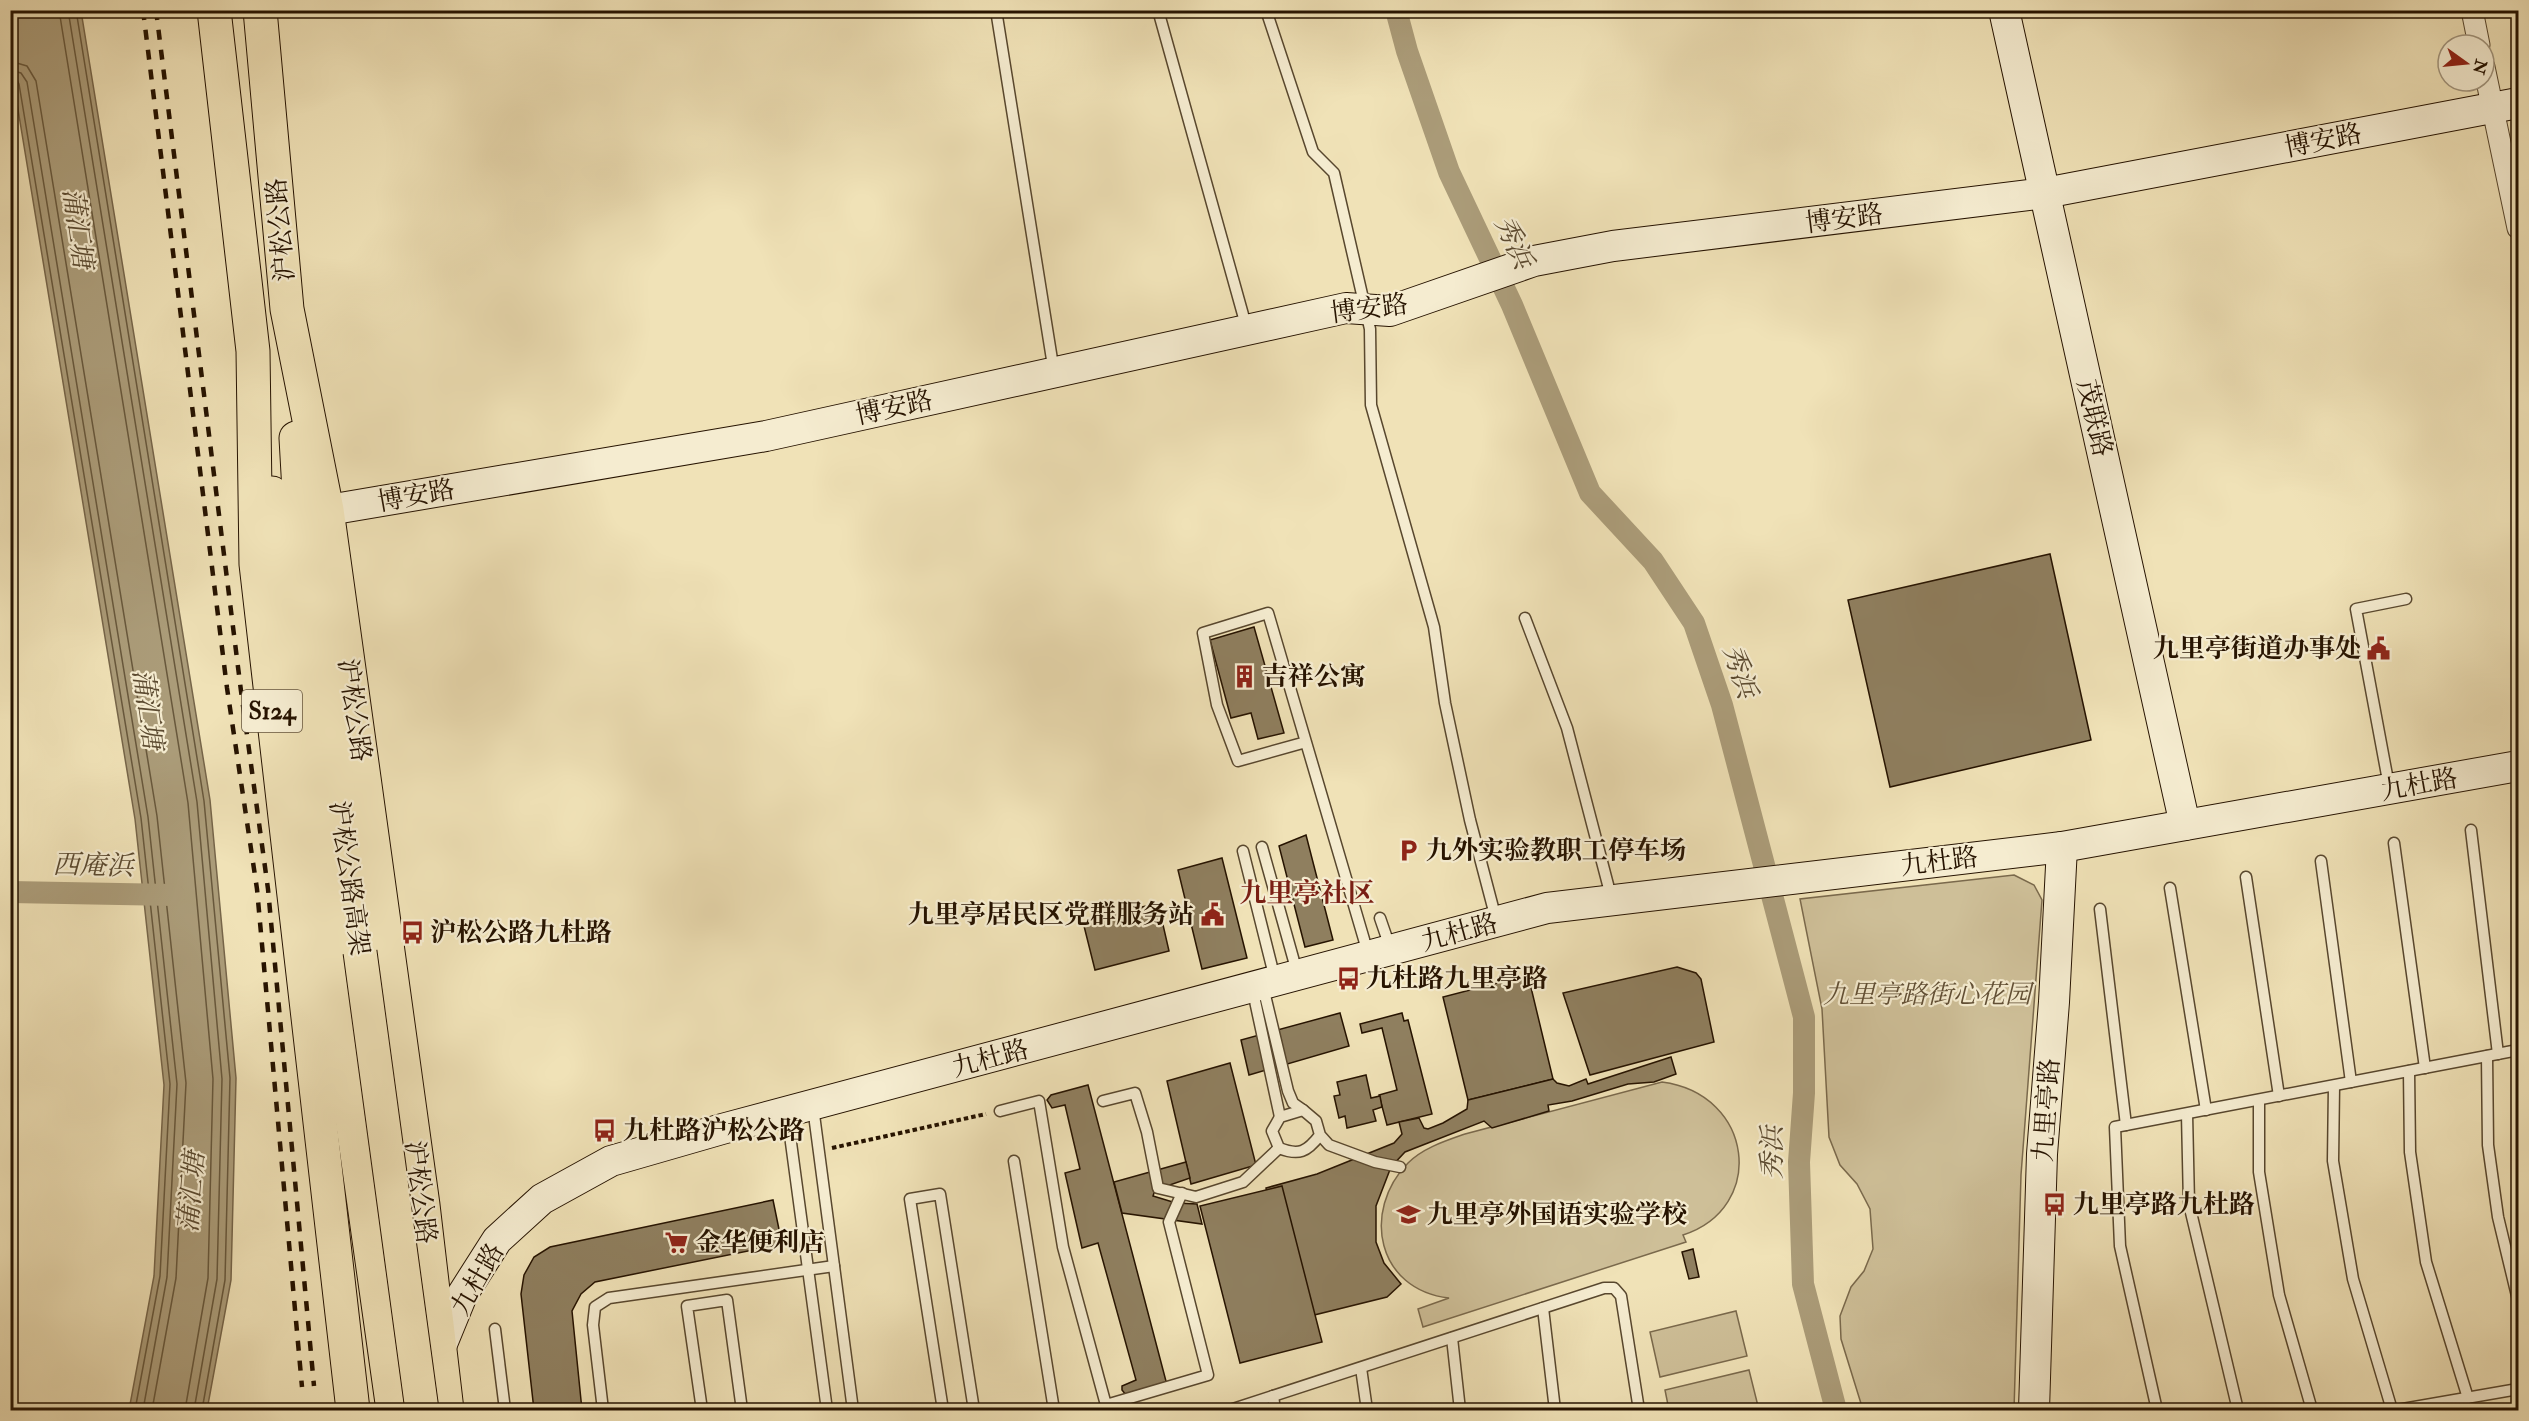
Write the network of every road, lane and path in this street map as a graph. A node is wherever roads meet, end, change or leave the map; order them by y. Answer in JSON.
{"nodes":[{"id":1,"x":214,"y":10,"type":"edge"},
{"id":2,"x":260,"y":10,"type":"edge"},
{"id":3,"x":996,"y":10,"type":"edge"},
{"id":4,"x":1158,"y":10,"type":"edge"},
{"id":5,"x":1266,"y":10,"type":"edge"},
{"id":6,"x":2004,"y":10,"type":"edge"},
{"id":7,"x":2472,"y":10,"type":"edge"},
{"id":8,"x":2477,"y":33,"type":"edge"},
{"id":9,"x":2496,"y":88,"type":"edge"},
{"id":10,"x":2506,"y":105,"type":"edge"},
{"id":11,"x":2044,"y":194,"type":"junction"},
{"id":12,"x":2518,"y":228,"type":"edge"},
{"id":13,"x":1365,"y":309,"type":"junction"},
{"id":14,"x":1247,"y":330,"type":"junction"},
{"id":15,"x":1054,"y":372,"type":"junction"},
{"id":16,"x":290,"y":517,"type":"junction"},
{"id":17,"x":2406,"y":599,"type":"dead end"},
{"id":18,"x":1525,"y":618,"type":"dead end"},
{"id":19,"x":1306,"y":742,"type":"junction"},
{"id":20,"x":2518,"y":766,"type":"edge"},
{"id":21,"x":2389,"y":789,"type":"junction"},
{"id":22,"x":2185,"y":825,"type":"junction"},
{"id":23,"x":2471,"y":830,"type":"dead end"},
{"id":24,"x":2394,"y":843,"type":"dead end"},
{"id":25,"x":1262,"y":847,"type":"dead end"},
{"id":26,"x":2061,"y":847,"type":"junction"},
{"id":27,"x":1243,"y":851,"type":"dead end"},
{"id":28,"x":2321,"y":861,"type":"dead end"},
{"id":29,"x":2246,"y":877,"type":"dead end"},
{"id":30,"x":2170,"y":888,"type":"dead end"},
{"id":31,"x":1612,"y":900,"type":"junction"},
{"id":32,"x":2100,"y":909,"type":"dead end"},
{"id":33,"x":1380,"y":918,"type":"dead end"},
{"id":34,"x":1497,"y":922,"type":"junction"},
{"id":35,"x":345,"y":953,"type":"junction"},
{"id":36,"x":1380,"y":953,"type":"junction"},
{"id":37,"x":1272,"y":982,"type":"junction"},
{"id":38,"x":2518,"y":1050,"type":"edge"},
{"id":39,"x":2492,"y":1055,"type":"junction"},
{"id":40,"x":2425,"y":1068,"type":"junction"},
{"id":41,"x":2409,"y":1071,"type":"junction"},
{"id":42,"x":2351,"y":1082,"type":"junction"},
{"id":43,"x":2334,"y":1086,"type":"junction"},
{"id":44,"x":2278,"y":1096,"type":"junction"},
{"id":45,"x":2259,"y":1100,"type":"junction"},
{"id":46,"x":1103,"y":1101,"type":"dead end"},
{"id":47,"x":800,"y":1108,"type":"junction"},
{"id":48,"x":1303,"y":1110,"type":"junction"},
{"id":49,"x":2206,"y":1110,"type":"junction"},
{"id":50,"x":1000,"y":1111,"type":"joint"},
{"id":51,"x":2187,"y":1114,"type":"junction"},
{"id":52,"x":1280,"y":1117,"type":"junction"},
{"id":53,"x":2126,"y":1125,"type":"junction"},
{"id":54,"x":1320,"y":1135,"type":"junction"},
{"id":55,"x":1279,"y":1148,"type":"junction"},
{"id":56,"x":819,"y":1150,"type":"junction"},
{"id":57,"x":1014,"y":1161,"type":"dead end"},
{"id":58,"x":1400,"y":1167,"type":"dead end"},
{"id":59,"x":1182,"y":1193,"type":"junction"},
{"id":60,"x":834,"y":1266,"type":"junction"},
{"id":61,"x":808,"y":1269,"type":"junction"},
{"id":62,"x":2518,"y":1300,"type":"edge"},
{"id":63,"x":1543,"y":1308,"type":"junction"},
{"id":64,"x":495,"y":1329,"type":"dead end"},
{"id":65,"x":1452,"y":1338,"type":"junction"},
{"id":66,"x":439,"y":1353,"type":"junction"},
{"id":67,"x":1360,"y":1368,"type":"junction"},
{"id":68,"x":2518,"y":1389,"type":"edge"},
{"id":69,"x":1273,"y":1396,"type":"junction"},
{"id":70,"x":2468,"y":1398,"type":"junction"},
{"id":71,"x":2450,"y":1406,"type":"edge"},
{"id":72,"x":352,"y":1410,"type":"edge"},
{"id":73,"x":393,"y":1410,"type":"edge"},
{"id":74,"x":397,"y":1410,"type":"edge"},
{"id":75,"x":422,"y":1410,"type":"edge"},
{"id":76,"x":447,"y":1410,"type":"edge"},
{"id":77,"x":506,"y":1410,"type":"edge"},
{"id":78,"x":603,"y":1410,"type":"edge"},
{"id":79,"x":702,"y":1410,"type":"edge"},
{"id":80,"x":742,"y":1410,"type":"edge"},
{"id":81,"x":827,"y":1410,"type":"edge"},
{"id":82,"x":853,"y":1410,"type":"edge"},
{"id":83,"x":943,"y":1410,"type":"edge"},
{"id":84,"x":974,"y":1410,"type":"edge"},
{"id":85,"x":1054,"y":1410,"type":"edge"},
{"id":86,"x":1230,"y":1410,"type":"edge"},
{"id":87,"x":1275,"y":1410,"type":"edge"},
{"id":88,"x":1367,"y":1410,"type":"edge"},
{"id":89,"x":1461,"y":1410,"type":"edge"},
{"id":90,"x":1555,"y":1410,"type":"edge"},
{"id":91,"x":1639,"y":1410,"type":"edge"},
{"id":92,"x":2034,"y":1410,"type":"edge"},
{"id":93,"x":2157,"y":1410,"type":"edge"},
{"id":94,"x":2238,"y":1410,"type":"edge"},
{"id":95,"x":2312,"y":1410,"type":"edge"},
{"id":96,"x":2392,"y":1410,"type":"edge"},
{"id":97,"x":2397,"y":1410,"type":"edge"}],
"edges":[{"from":1,"to":16,"type":"main road","name":"沪松公路","number":"S124"},
{"from":2,"to":16,"type":"main road","name":"沪松公路","number":"S124"},
{"from":3,"to":15,"type":"lane"},
{"from":4,"to":14,"type":"lane"},
{"from":5,"to":13,"type":"lane"},
{"from":6,"to":11,"type":"street","name":"茂联路"},
{"from":7,"to":8,"type":"street"},
{"from":9,"to":10,"type":"street"},
{"from":10,"to":11,"type":"street","name":"博安路"},
{"from":10,"to":12,"type":"street"},
{"from":11,"to":13,"type":"street","name":"博安路"},
{"from":11,"to":22,"type":"street","name":"茂联路"},
{"from":13,"to":14,"type":"street","name":"博安路"},
{"from":13,"to":34,"type":"lane"},
{"from":14,"to":15,"type":"street","name":"博安路"},
{"from":15,"to":16,"type":"street","name":"博安路"},
{"from":16,"to":35,"type":"main road","name":"沪松公路高架"},
{"from":16,"to":66,"type":"main road","name":"沪松公路","number":"S124"},
{"from":16,"to":72,"type":"main road","name":"沪松公路","number":"S124"},
{"from":17,"to":21,"type":"lane"},
{"from":18,"to":31,"type":"lane"},
{"from":19,"to":19,"type":"lane"},
{"from":19,"to":36,"type":"lane"},
{"from":20,"to":21,"type":"street","name":"九杜路"},
{"from":21,"to":22,"type":"street","name":"九杜路"},
{"from":22,"to":26,"type":"street","name":"九杜路"},
{"from":23,"to":39,"type":"lane"},
{"from":24,"to":40,"type":"lane"},
{"from":25,"to":37,"type":"lane"},
{"from":26,"to":31,"type":"street","name":"九杜路"},
{"from":26,"to":92,"type":"street","name":"九里亭路"},
{"from":27,"to":37,"type":"lane"},
{"from":28,"to":42,"type":"lane"},
{"from":29,"to":44,"type":"lane"},
{"from":30,"to":49,"type":"lane"},
{"from":31,"to":34,"type":"street","name":"九杜路"},
{"from":32,"to":53,"type":"lane"},
{"from":33,"to":36,"type":"lane"},
{"from":34,"to":36,"type":"street","name":"九杜路"},
{"from":35,"to":73,"type":"main road","name":"沪松公路高架"},
{"from":35,"to":75,"type":"main road","name":"沪松公路高架","bridge":true},
{"from":36,"to":37,"type":"street","name":"九杜路"},
{"from":37,"to":47,"type":"street","name":"九杜路"},
{"from":37,"to":48,"type":"lane"},
{"from":37,"to":52,"type":"lane"},
{"from":38,"to":39,"type":"lane"},
{"from":39,"to":40,"type":"lane"},
{"from":39,"to":62,"type":"lane"},
{"from":40,"to":41,"type":"lane"},
{"from":41,"to":42,"type":"lane"},
{"from":41,"to":70,"type":"lane"},
{"from":42,"to":43,"type":"lane"},
{"from":43,"to":44,"type":"lane"},
{"from":43,"to":96,"type":"lane"},
{"from":44,"to":45,"type":"lane"},
{"from":45,"to":49,"type":"lane"},
{"from":45,"to":95,"type":"lane"},
{"from":46,"to":59,"type":"lane"},
{"from":47,"to":56,"type":"lane"},
{"from":47,"to":61,"type":"lane"},
{"from":47,"to":66,"type":"street","name":"九杜路"},
{"from":48,"to":52,"type":"lane"},
{"from":48,"to":54,"type":"lane"},
{"from":49,"to":51,"type":"lane"},
{"from":50,"to":56,"type":"path"},
{"from":50,"to":59,"type":"lane"},
{"from":51,"to":53,"type":"lane"},
{"from":51,"to":94,"type":"lane"},
{"from":52,"to":55,"type":"lane"},
{"from":53,"to":93,"type":"lane"},
{"from":54,"to":55,"type":"lane"},
{"from":54,"to":58,"type":"lane"},
{"from":55,"to":59,"type":"lane"},
{"from":56,"to":60,"type":"lane"},
{"from":57,"to":85,"type":"lane"},
{"from":60,"to":61,"type":"lane"},
{"from":60,"to":82,"type":"lane"},
{"from":61,"to":78,"type":"lane"},
{"from":61,"to":81,"type":"lane"},
{"from":63,"to":65,"type":"lane"},
{"from":63,"to":90,"type":"lane"},
{"from":63,"to":91,"type":"lane"},
{"from":64,"to":77,"type":"lane"},
{"from":65,"to":67,"type":"lane"},
{"from":65,"to":89,"type":"lane"},
{"from":66,"to":74,"type":"street","name":"九杜路"},
{"from":66,"to":76,"type":"main road","name":"沪松公路","number":"S124"},
{"from":67,"to":69,"type":"lane"},
{"from":67,"to":88,"type":"lane"},
{"from":68,"to":70,"type":"lane"},
{"from":69,"to":86,"type":"lane"},
{"from":69,"to":87,"type":"lane"},
{"from":70,"to":71,"type":"lane"},
{"from":71,"to":97,"type":"lane"},
{"from":79,"to":80,"type":"lane"},
{"from":83,"to":84,"type":"lane"}]}
